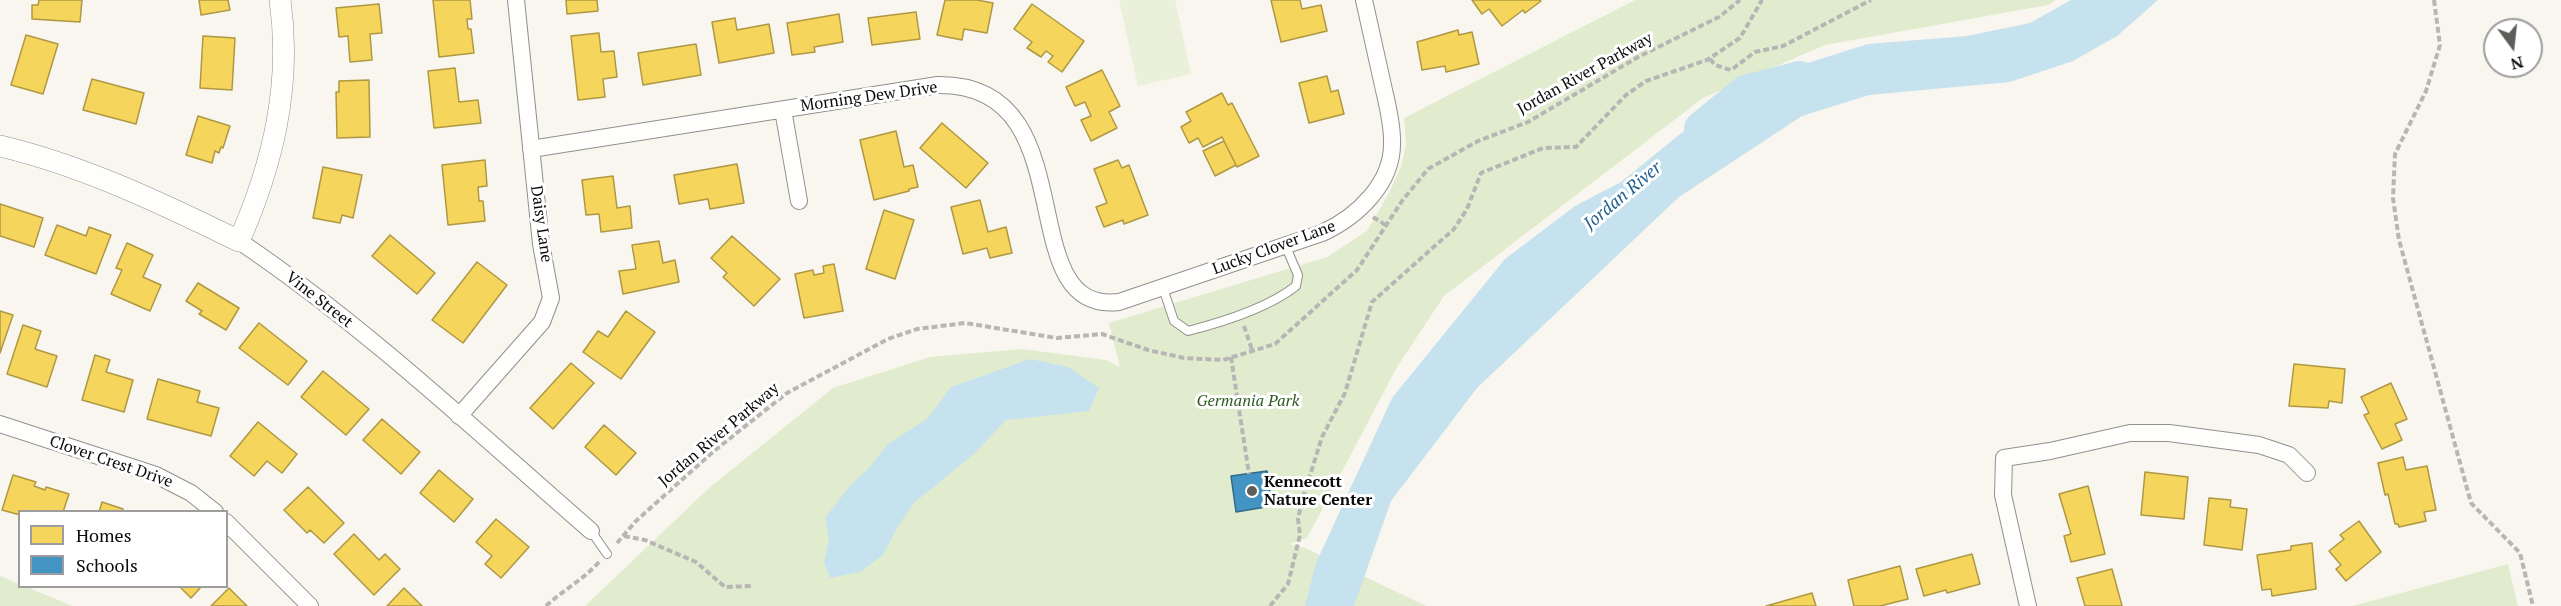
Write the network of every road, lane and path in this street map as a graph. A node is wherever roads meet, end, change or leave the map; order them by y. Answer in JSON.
{"nodes":[{"id":1,"x":280,"y":0,"type":"edge"},
{"id":2,"x":516,"y":0,"type":"edge"},
{"id":3,"x":1740,"y":0,"type":"edge"},
{"id":4,"x":1762,"y":0,"type":"edge"},
{"id":5,"x":1871,"y":0,"type":"edge"},
{"id":6,"x":2434,"y":0,"type":"edge"},
{"id":7,"x":1367,"y":1,"type":"edge"},
{"id":8,"x":1710,"y":59,"type":"junction"},
{"id":9,"x":783,"y":110,"type":"junction"},
{"id":10,"x":0,"y":146,"type":"edge"},
{"id":11,"x":531,"y":149,"type":"junction"},
{"id":12,"x":799,"y":201,"type":"dead end"},
{"id":13,"x":239,"y":241,"type":"junction"},
{"id":14,"x":1286,"y":247,"type":"junction"},
{"id":15,"x":1163,"y":288,"type":"junction"},
{"id":16,"x":1110,"y":303,"type":"joint"},
{"id":17,"x":1240,"y":314,"type":"junction"},
{"id":18,"x":1252,"y":350,"type":"junction"},
{"id":19,"x":1231,"y":357,"type":"junction"},
{"id":20,"x":459,"y":416,"type":"junction"},
{"id":21,"x":0,"y":424,"type":"edge"},
{"id":22,"x":2307,"y":473,"type":"dead end"},
{"id":23,"x":1249,"y":474,"type":"dead end"},
{"id":24,"x":212,"y":510,"type":"edge"},
{"id":25,"x":228,"y":524,"type":"edge"},
{"id":26,"x":591,"y":531,"type":"joint"},
{"id":27,"x":624,"y":536,"type":"junction"},
{"id":28,"x":607,"y":554,"type":"junction"},
{"id":29,"x":752,"y":586,"type":"dead end"},
{"id":30,"x":310,"y":606,"type":"edge"},
{"id":31,"x":546,"y":606,"type":"edge"},
{"id":32,"x":1270,"y":606,"type":"edge"},
{"id":33,"x":2028,"y":606,"type":"edge"},
{"id":34,"x":2533,"y":606,"type":"edge"}],
"edges":[{"from":1,"to":13,"type":"street"},
{"from":2,"to":11,"type":"street","name":"Daisy Lane"},
{"from":3,"to":18,"type":"path","name":"Jordan River Parkway"},
{"from":4,"to":8,"type":"path"},
{"from":5,"to":8,"type":"path"},
{"from":6,"to":34,"type":"path"},
{"from":7,"to":14,"type":"street","name":"Lucky Clover Lane"},
{"from":8,"to":32,"type":"path"},
{"from":9,"to":11,"type":"street","name":"Morning Dew Drive"},
{"from":9,"to":12,"type":"street"},
{"from":9,"to":16,"type":"street","name":"Morning Dew Drive"},
{"from":10,"to":13,"type":"street","name":"Vine Street"},
{"from":11,"to":20,"type":"street","name":"Daisy Lane"},
{"from":13,"to":20,"type":"street","name":"Vine Street"},
{"from":14,"to":15,"type":"street","name":"Lucky Clover Lane"},
{"from":14,"to":17,"type":"lane"},
{"from":15,"to":16,"type":"street","name":"Lucky Clover Lane"},
{"from":15,"to":17,"type":"lane"},
{"from":17,"to":18,"type":"path"},
{"from":18,"to":19,"type":"path","name":"Jordan River Parkway"},
{"from":19,"to":23,"type":"path"},
{"from":19,"to":27,"type":"path","name":"Jordan River Parkway"},
{"from":20,"to":26,"type":"street","name":"Vine Street"},
{"from":21,"to":24,"type":"street","name":"Clover Crest Drive"},
{"from":22,"to":33,"type":"street"},
{"from":25,"to":30,"type":"street"},
{"from":26,"to":28,"type":"lane"},
{"from":27,"to":28,"type":"path","name":"Jordan River Parkway"},
{"from":27,"to":29,"type":"path"},
{"from":28,"to":31,"type":"path","name":"Jordan River Parkway"}]}
